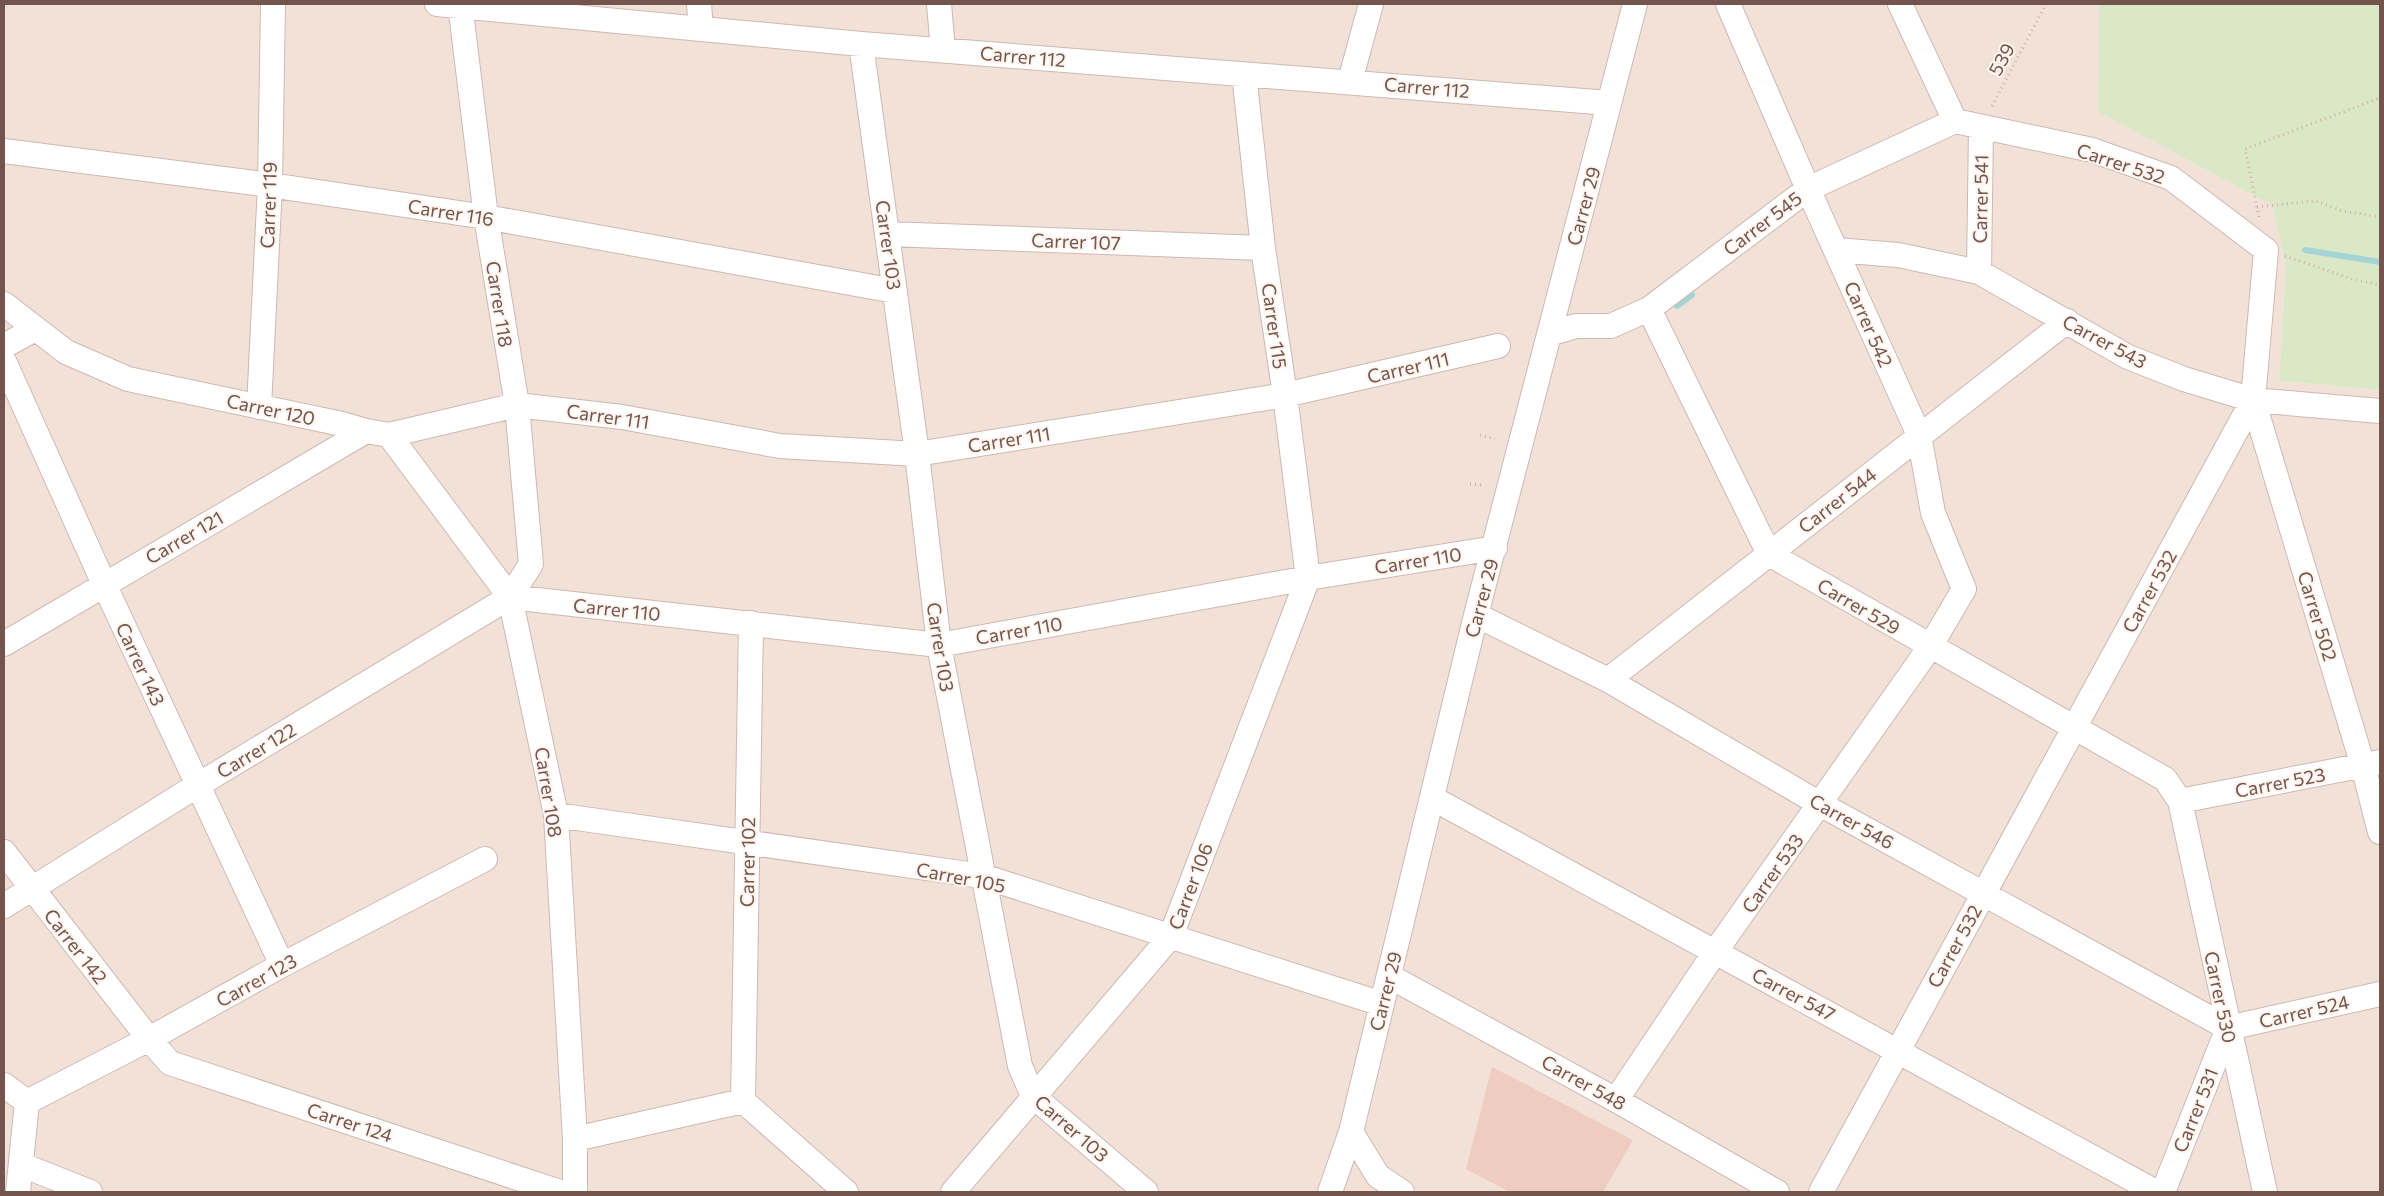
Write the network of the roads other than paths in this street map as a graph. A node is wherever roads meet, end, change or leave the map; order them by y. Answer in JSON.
{"nodes":[{"id":1,"x":273,"y":4,"type":"edge"},
{"id":2,"x":452,"y":4,"type":"edge"},
{"id":3,"x":700,"y":4,"type":"edge"},
{"id":4,"x":939,"y":4,"type":"edge"},
{"id":5,"x":1371,"y":4,"type":"edge"},
{"id":6,"x":1635,"y":4,"type":"edge"},
{"id":7,"x":1728,"y":4,"type":"edge"},
{"id":8,"x":1900,"y":4,"type":"edge"},
{"id":9,"x":701,"y":29,"type":"junction"},
{"id":10,"x":860,"y":44,"type":"junction"},
{"id":11,"x":944,"y":50,"type":"junction"},
{"id":12,"x":1244,"y":74,"type":"junction"},
{"id":13,"x":1350,"y":81,"type":"junction"},
{"id":14,"x":1609,"y":103,"type":"junction"},
{"id":15,"x":1955,"y":121,"type":"junction"},
{"id":16,"x":1981,"y":127,"type":"junction"},
{"id":17,"x":4,"y":151,"type":"edge"},
{"id":18,"x":270,"y":185,"type":"junction"},
{"id":19,"x":1808,"y":189,"type":"junction"},
{"id":20,"x":486,"y":217,"type":"junction"},
{"id":21,"x":888,"y":234,"type":"junction"},
{"id":22,"x":1264,"y":248,"type":"junction"},
{"id":23,"x":1836,"y":250,"type":"junction"},
{"id":24,"x":1979,"y":272,"type":"junction"},
{"id":25,"x":895,"y":291,"type":"junction"},
{"id":26,"x":4,"y":304,"type":"edge"},
{"id":27,"x":1649,"y":309,"type":"junction"},
{"id":28,"x":2067,"y":320,"type":"junction"},
{"id":29,"x":35,"y":329,"type":"junction"},
{"id":30,"x":1549,"y":334,"type":"junction"},
{"id":31,"x":4,"y":346,"type":"edge"},
{"id":32,"x":1498,"y":346,"type":"dead end"},
{"id":33,"x":4,"y":361,"type":"edge"},
{"id":34,"x":1285,"y":395,"type":"junction"},
{"id":35,"x":2254,"y":400,"type":"junction"},
{"id":36,"x":516,"y":405,"type":"junction"},
{"id":37,"x":259,"y":407,"type":"junction"},
{"id":38,"x":2380,"y":411,"type":"edge"},
{"id":39,"x":366,"y":432,"type":"junction"},
{"id":40,"x":389,"y":435,"type":"junction"},
{"id":41,"x":1919,"y":435,"type":"junction"},
{"id":42,"x":917,"y":454,"type":"junction"},
{"id":43,"x":1494,"y":548,"type":"junction"},
{"id":44,"x":1769,"y":554,"type":"junction"},
{"id":45,"x":1308,"y":578,"type":"junction"},
{"id":46,"x":104,"y":584,"type":"junction"},
{"id":47,"x":510,"y":597,"type":"junction"},
{"id":48,"x":1476,"y":615,"type":"junction"},
{"id":49,"x":751,"y":623,"type":"junction"},
{"id":50,"x":4,"y":644,"type":"edge"},
{"id":51,"x":939,"y":645,"type":"junction"},
{"id":52,"x":1930,"y":647,"type":"junction"},
{"id":53,"x":1608,"y":680,"type":"junction"},
{"id":54,"x":2075,"y":728,"type":"junction"},
{"id":55,"x":2372,"y":764,"type":"edge"},
{"id":56,"x":198,"y":785,"type":"junction"},
{"id":57,"x":1432,"y":798,"type":"junction"},
{"id":58,"x":2180,"y":801,"type":"junction"},
{"id":59,"x":1820,"y":804,"type":"junction"},
{"id":60,"x":556,"y":815,"type":"junction"},
{"id":61,"x":2380,"y":832,"type":"edge"},
{"id":62,"x":748,"y":842,"type":"junction"},
{"id":63,"x":4,"y":852,"type":"edge"},
{"id":64,"x":484,"y":859,"type":"dead end"},
{"id":65,"x":982,"y":876,"type":"junction"},
{"id":66,"x":32,"y":889,"type":"junction"},
{"id":67,"x":1983,"y":892,"type":"junction"},
{"id":68,"x":4,"y":906,"type":"edge"},
{"id":69,"x":1171,"y":936,"type":"junction"},
{"id":70,"x":1716,"y":952,"type":"junction"},
{"id":71,"x":282,"y":965,"type":"junction"},
{"id":72,"x":1389,"y":976,"type":"junction"},
{"id":73,"x":2380,"y":994,"type":"edge"},
{"id":74,"x":1382,"y":1004,"type":"junction"},
{"id":75,"x":2228,"y":1028,"type":"junction"},
{"id":76,"x":149,"y":1039,"type":"junction"},
{"id":77,"x":1898,"y":1050,"type":"junction"},
{"id":78,"x":4,"y":1085,"type":"edge"},
{"id":79,"x":1033,"y":1096,"type":"junction"},
{"id":80,"x":1616,"y":1100,"type":"junction"},
{"id":81,"x":743,"y":1101,"type":"junction"},
{"id":82,"x":27,"y":1102,"type":"junction"},
{"id":83,"x":1351,"y":1132,"type":"junction"},
{"id":84,"x":574,"y":1138,"type":"junction"},
{"id":85,"x":22,"y":1165,"type":"junction"},
{"id":86,"x":18,"y":1192,"type":"edge"},
{"id":87,"x":90,"y":1192,"type":"edge"},
{"id":88,"x":560,"y":1192,"type":"edge"},
{"id":89,"x":575,"y":1192,"type":"edge"},
{"id":90,"x":846,"y":1192,"type":"edge"},
{"id":91,"x":953,"y":1192,"type":"edge"},
{"id":92,"x":1146,"y":1192,"type":"edge"},
{"id":93,"x":1330,"y":1192,"type":"edge"},
{"id":94,"x":1402,"y":1192,"type":"edge"},
{"id":95,"x":1777,"y":1192,"type":"edge"},
{"id":96,"x":1821,"y":1192,"type":"edge"},
{"id":97,"x":2156,"y":1192,"type":"edge"},
{"id":98,"x":2163,"y":1192,"type":"edge"},
{"id":99,"x":2265,"y":1192,"type":"edge"}],
"edges":[{"from":1,"to":18,"type":"street","name":"Carrer 119"},
{"from":2,"to":9,"type":"street","name":"Carrer 112"},
{"from":2,"to":20,"type":"street","name":"Carrer 118"},
{"from":3,"to":9,"type":"street"},
{"from":4,"to":11,"type":"street"},
{"from":5,"to":13,"type":"street"},
{"from":6,"to":14,"type":"street","name":"Carrer 29"},
{"from":7,"to":19,"type":"street","name":"Carrer 542"},
{"from":8,"to":15,"type":"street"},
{"from":9,"to":10,"type":"street","name":"Carrer 112"},
{"from":10,"to":11,"type":"street","name":"Carrer 112"},
{"from":10,"to":21,"type":"street","name":"Carrer 103"},
{"from":11,"to":12,"type":"street","name":"Carrer 112"},
{"from":12,"to":13,"type":"street","name":"Carrer 112"},
{"from":12,"to":22,"type":"street","name":"Carrer 115"},
{"from":13,"to":14,"type":"street","name":"Carrer 112"},
{"from":14,"to":30,"type":"street","name":"Carrer 29"},
{"from":15,"to":16,"type":"street"},
{"from":15,"to":19,"type":"street","name":"Carrer 545"},
{"from":16,"to":24,"type":"street","name":"Carrer 541"},
{"from":16,"to":35,"type":"street","name":"Carrer 532"},
{"from":17,"to":18,"type":"street","name":"Carrer 116"},
{"from":18,"to":20,"type":"street","name":"Carrer 116"},
{"from":18,"to":37,"type":"street","name":"Carrer 119"},
{"from":19,"to":23,"type":"street","name":"Carrer 542"},
{"from":19,"to":27,"type":"street","name":"Carrer 545"},
{"from":20,"to":25,"type":"street","name":"Carrer 116"},
{"from":20,"to":36,"type":"street","name":"Carrer 118"},
{"from":21,"to":22,"type":"street","name":"Carrer 107"},
{"from":21,"to":25,"type":"street","name":"Carrer 103"},
{"from":22,"to":34,"type":"street","name":"Carrer 115"},
{"from":23,"to":24,"type":"street","name":"Carrer 543"},
{"from":23,"to":41,"type":"street","name":"Carrer 542"},
{"from":24,"to":28,"type":"street","name":"Carrer 543"},
{"from":25,"to":42,"type":"street","name":"Carrer 103"},
{"from":26,"to":29,"type":"street","name":"Carrer 120"},
{"from":27,"to":30,"type":"street","name":"Carrer 545"},
{"from":27,"to":44,"type":"street"},
{"from":28,"to":35,"type":"street","name":"Carrer 543"},
{"from":28,"to":41,"type":"street","name":"Carrer 544"},
{"from":29,"to":31,"type":"street"},
{"from":29,"to":37,"type":"street","name":"Carrer 120"},
{"from":30,"to":43,"type":"street","name":"Carrer 29"},
{"from":32,"to":34,"type":"street","name":"Carrer 111"},
{"from":33,"to":46,"type":"street","name":"Carrer 143"},
{"from":34,"to":42,"type":"street","name":"Carrer 111"},
{"from":34,"to":45,"type":"street","name":"Carrer 115"},
{"from":35,"to":38,"type":"street","name":"Carrer 543"},
{"from":35,"to":54,"type":"street","name":"Carrer 532"},
{"from":35,"to":55,"type":"street","name":"Carrer 502"},
{"from":36,"to":40,"type":"street","name":"Carrer 120"},
{"from":36,"to":42,"type":"street","name":"Carrer 111"},
{"from":36,"to":47,"type":"street","name":"Carrer 118"},
{"from":37,"to":39,"type":"street","name":"Carrer 120"},
{"from":39,"to":40,"type":"street","name":"Carrer 120"},
{"from":39,"to":46,"type":"street","name":"Carrer 121"},
{"from":40,"to":47,"type":"street","name":"Carrer 108"},
{"from":41,"to":44,"type":"street","name":"Carrer 544"},
{"from":41,"to":52,"type":"street","name":"Carrer 542"},
{"from":42,"to":51,"type":"street","name":"Carrer 103"},
{"from":43,"to":45,"type":"street","name":"Carrer 110"},
{"from":43,"to":48,"type":"street","name":"Carrer 29"},
{"from":44,"to":52,"type":"street","name":"Carrer 529"},
{"from":44,"to":53,"type":"street","name":"Carrer 544"},
{"from":45,"to":51,"type":"street","name":"Carrer 110"},
{"from":45,"to":69,"type":"street","name":"Carrer 106"},
{"from":46,"to":50,"type":"street","name":"Carrer 121"},
{"from":46,"to":56,"type":"street","name":"Carrer 143"},
{"from":47,"to":49,"type":"street","name":"Carrer 110"},
{"from":47,"to":56,"type":"street","name":"Carrer 122"},
{"from":47,"to":60,"type":"street","name":"Carrer 108"},
{"from":48,"to":53,"type":"street","name":"Carrer 546"},
{"from":48,"to":57,"type":"street","name":"Carrer 29"},
{"from":49,"to":51,"type":"street","name":"Carrer 110"},
{"from":49,"to":62,"type":"street","name":"Carrer 102"},
{"from":51,"to":65,"type":"street","name":"Carrer 103"},
{"from":52,"to":54,"type":"street","name":"Carrer 529"},
{"from":52,"to":59,"type":"street","name":"Carrer 533"},
{"from":53,"to":59,"type":"street","name":"Carrer 546"},
{"from":54,"to":58,"type":"street","name":"Carrer 529"},
{"from":54,"to":67,"type":"street","name":"Carrer 532"},
{"from":55,"to":58,"type":"street","name":"Carrer 523"},
{"from":55,"to":61,"type":"street","name":"Carrer 502"},
{"from":56,"to":66,"type":"street","name":"Carrer 122"},
{"from":56,"to":71,"type":"street","name":"Carrer 143"},
{"from":57,"to":70,"type":"street","name":"Carrer 547"},
{"from":57,"to":72,"type":"street","name":"Carrer 29"},
{"from":58,"to":75,"type":"street","name":"Carrer 530"},
{"from":59,"to":67,"type":"street","name":"Carrer 546"},
{"from":59,"to":70,"type":"street","name":"Carrer 533"},
{"from":60,"to":62,"type":"street","name":"Carrer 105"},
{"from":60,"to":84,"type":"street","name":"Carrer 108"},
{"from":62,"to":65,"type":"street","name":"Carrer 105"},
{"from":62,"to":81,"type":"street","name":"Carrer 102"},
{"from":63,"to":66,"type":"street","name":"Carrer 142"},
{"from":64,"to":71,"type":"street","name":"Carrer 123"},
{"from":65,"to":69,"type":"street","name":"Carrer 105"},
{"from":65,"to":79,"type":"street","name":"Carrer 103"},
{"from":66,"to":68,"type":"street","name":"Carrer 122"},
{"from":66,"to":76,"type":"street","name":"Carrer 142"},
{"from":67,"to":75,"type":"street","name":"Carrer 546"},
{"from":67,"to":77,"type":"street","name":"Carrer 532"},
{"from":69,"to":74,"type":"street","name":"Carrer 105"},
{"from":69,"to":79,"type":"street","name":"Carrer 106"},
{"from":70,"to":77,"type":"street","name":"Carrer 547"},
{"from":70,"to":80,"type":"street","name":"Carrer 533"},
{"from":71,"to":76,"type":"street","name":"Carrer 123"},
{"from":72,"to":74,"type":"street","name":"Carrer 29"},
{"from":72,"to":80,"type":"street","name":"Carrer 548"},
{"from":73,"to":75,"type":"street","name":"Carrer 524"},
{"from":74,"to":83,"type":"street","name":"Carrer 29"},
{"from":75,"to":98,"type":"street","name":"Carrer 531"},
{"from":75,"to":99,"type":"street","name":"Carrer 530"},
{"from":76,"to":82,"type":"street","name":"Carrer 123"},
{"from":76,"to":88,"type":"street","name":"Carrer 124"},
{"from":77,"to":96,"type":"street","name":"Carrer 532"},
{"from":77,"to":97,"type":"street","name":"Carrer 547"},
{"from":78,"to":82,"type":"street"},
{"from":79,"to":91,"type":"street","name":"Carrer 106"},
{"from":79,"to":92,"type":"street","name":"Carrer 103"},
{"from":80,"to":95,"type":"street","name":"Carrer 548"},
{"from":81,"to":84,"type":"street"},
{"from":81,"to":90,"type":"street"},
{"from":82,"to":85,"type":"street"},
{"from":83,"to":93,"type":"street","name":"Carrer 29"},
{"from":83,"to":94,"type":"street"},
{"from":84,"to":89,"type":"street","name":"Carrer 108"},
{"from":85,"to":86,"type":"street"},
{"from":85,"to":87,"type":"street"}]}
